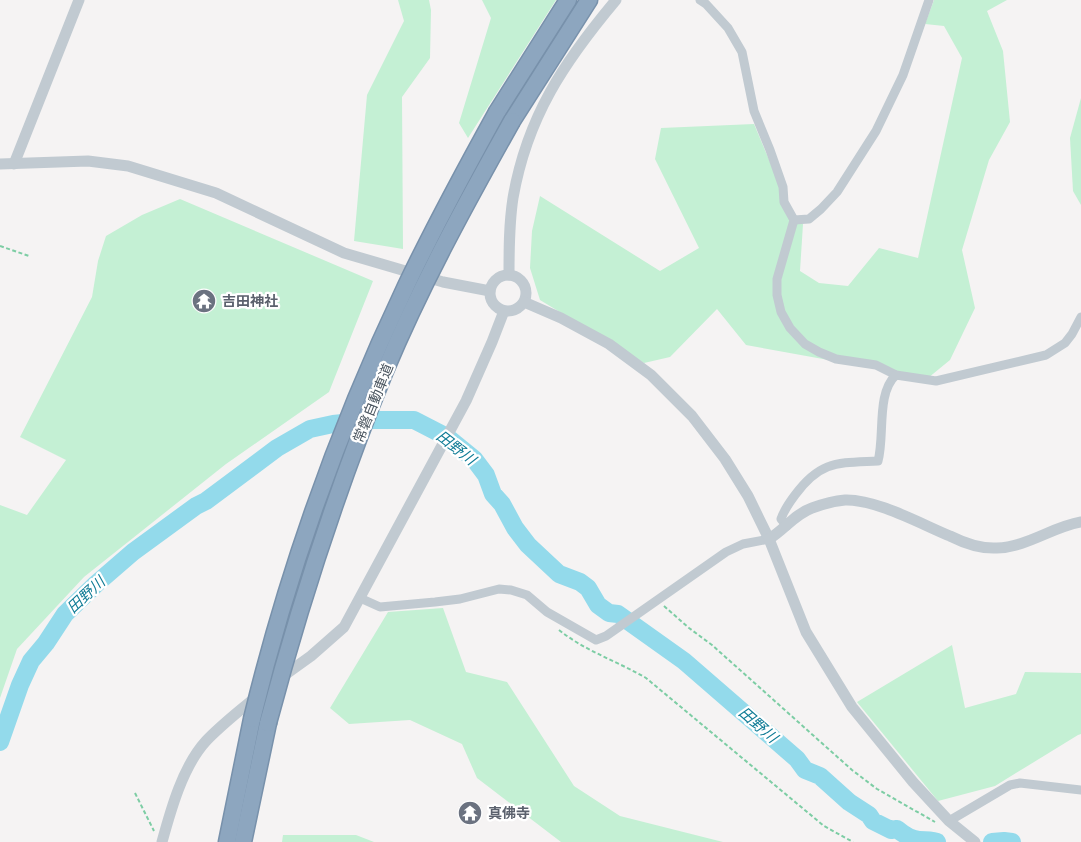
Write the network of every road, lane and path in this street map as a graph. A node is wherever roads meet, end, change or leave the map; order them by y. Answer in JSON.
{"nodes":[{"id":1,"x":79,"y":0,"type":"edge"},
{"id":2,"x":568,"y":0,"type":"edge"},
{"id":3,"x":589,"y":0,"type":"edge"},
{"id":4,"x":616,"y":0,"type":"edge"},
{"id":5,"x":929,"y":0,"type":"edge"},
{"id":6,"x":703,"y":1,"type":"edge"},
{"id":7,"x":0,"y":164,"type":"edge"},
{"id":8,"x":14,"y":164,"type":"junction"},
{"id":9,"x":794,"y":220,"type":"junction"},
{"id":10,"x":0,"y":246,"type":"edge"},
{"id":11,"x":29,"y":256,"type":"dead end"},
{"id":12,"x":508,"y":275,"type":"junction"},
{"id":13,"x":490,"y":291,"type":"junction"},
{"id":14,"x":524,"y":302,"type":"junction"},
{"id":15,"x":504,"y":311,"type":"junction"},
{"id":16,"x":1081,"y":317,"type":"edge"},
{"id":17,"x":896,"y":375,"type":"junction"},
{"id":18,"x":1081,"y":522,"type":"edge"},
{"id":19,"x":787,"y":526,"type":"junction"},
{"id":20,"x":769,"y":539,"type":"junction"},
{"id":21,"x":360,"y":598,"type":"junction"},
{"id":22,"x":657,"y":600,"type":"junction"},
{"id":23,"x":554,"y":626,"type":"dead end"},
{"id":24,"x":1081,"y":790,"type":"edge"},
{"id":25,"x":135,"y":793,"type":"dead end"},
{"id":26,"x":949,"y":821,"type":"junction"},
{"id":27,"x":159,"y":838,"type":"edge"},
{"id":28,"x":227,"y":842,"type":"edge"},
{"id":29,"x":243,"y":842,"type":"edge"},
{"id":30,"x":853,"y":842,"type":"edge"},
{"id":31,"x":975,"y":842,"type":"edge"}],
"edges":[{"from":1,"to":8,"type":"street"},
{"from":2,"to":28,"type":"highway","name":"常磐自動車道","bridge":true},
{"from":3,"to":29,"type":"highway","name":"常磐自動車道","bridge":true},
{"from":4,"to":12,"type":"street"},
{"from":5,"to":9,"type":"street"},
{"from":6,"to":9,"type":"street"},
{"from":7,"to":8,"type":"street"},
{"from":8,"to":13,"type":"street"},
{"from":9,"to":17,"type":"street"},
{"from":10,"to":11,"type":"path"},
{"from":12,"to":13,"type":"street"},
{"from":12,"to":14,"type":"street"},
{"from":13,"to":15,"type":"street"},
{"from":14,"to":15,"type":"street"},
{"from":14,"to":20,"type":"street"},
{"from":15,"to":21,"type":"street"},
{"from":16,"to":17,"type":"street"},
{"from":17,"to":19,"type":"street"},
{"from":18,"to":19,"type":"street"},
{"from":19,"to":20,"type":"street"},
{"from":20,"to":22,"type":"street"},
{"from":20,"to":26,"type":"street"},
{"from":21,"to":22,"type":"street"},
{"from":21,"to":27,"type":"street"},
{"from":22,"to":26,"type":"path"},
{"from":23,"to":30,"type":"path"},
{"from":24,"to":26,"type":"street"},
{"from":25,"to":27,"type":"path"},
{"from":26,"to":31,"type":"street"}]}
